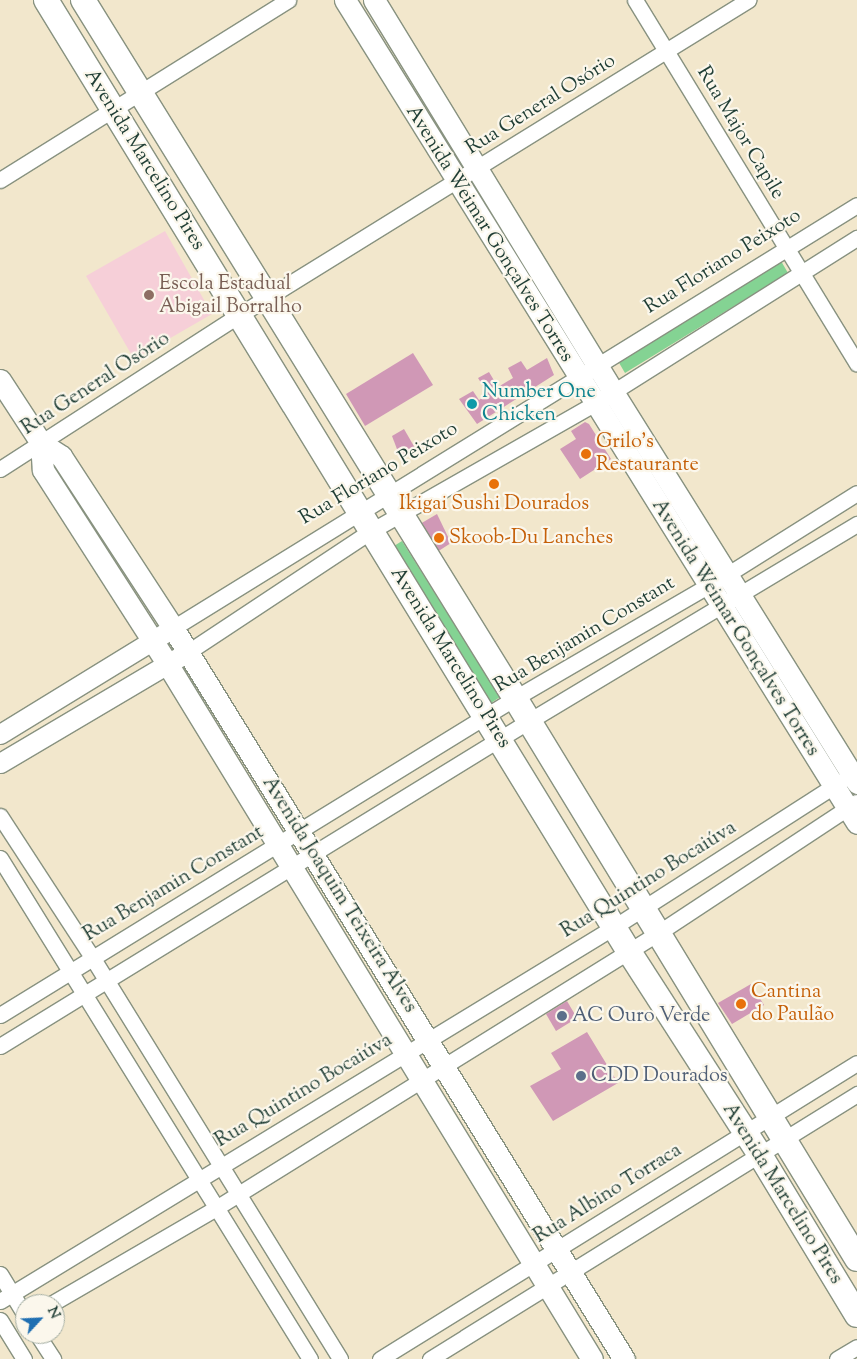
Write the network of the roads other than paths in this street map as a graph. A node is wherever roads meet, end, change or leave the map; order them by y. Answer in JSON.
{"nodes":[{"id":1,"x":46,"y":0,"type":"edge"},
{"id":2,"x":83,"y":0,"type":"edge"},
{"id":3,"x":288,"y":0,"type":"edge"},
{"id":4,"x":345,"y":0,"type":"edge"},
{"id":5,"x":374,"y":0,"type":"edge"},
{"id":6,"x":635,"y":0,"type":"edge"},
{"id":7,"x":748,"y":0,"type":"edge"},
{"id":8,"x":666,"y":49,"type":"junction"},
{"id":9,"x":140,"y":92,"type":"junction"},
{"id":10,"x":114,"y":111,"type":"junction"},
{"id":11,"x":477,"y":168,"type":"junction"},
{"id":12,"x":0,"y":180,"type":"edge"},
{"id":13,"x":457,"y":181,"type":"junction"},
{"id":14,"x":857,"y":205,"type":"edge"},
{"id":15,"x":857,"y":238,"type":"edge"},
{"id":16,"x":785,"y":250,"type":"junction"},
{"id":17,"x":800,"y":274,"type":"junction"},
{"id":18,"x":266,"y":299,"type":"junction"},
{"id":19,"x":239,"y":315,"type":"junction"},
{"id":20,"x":857,"y":364,"type":"edge"},
{"id":21,"x":598,"y":368,"type":"junction"},
{"id":22,"x":0,"y":380,"type":"edge"},
{"id":23,"x":579,"y":380,"type":"junction"},
{"id":24,"x":613,"y":392,"type":"junction"},
{"id":25,"x":594,"y":404,"type":"junction"},
{"id":26,"x":41,"y":443,"type":"junction"},
{"id":27,"x":0,"y":469,"type":"edge"},
{"id":28,"x":857,"y":493,"type":"edge"},
{"id":29,"x":395,"y":504,"type":"junction"},
{"id":30,"x":365,"y":521,"type":"junction"},
{"id":31,"x":857,"y":524,"type":"edge"},
{"id":32,"x":728,"y":574,"type":"junction"},
{"id":33,"x":708,"y":585,"type":"junction"},
{"id":34,"x":741,"y":595,"type":"junction"},
{"id":35,"x":721,"y":606,"type":"junction"},
{"id":36,"x":173,"y":628,"type":"junction"},
{"id":37,"x":152,"y":641,"type":"junction"},
{"id":38,"x":188,"y":652,"type":"junction"},
{"id":39,"x":168,"y":665,"type":"junction"},
{"id":40,"x":515,"y":698,"type":"junction"},
{"id":41,"x":487,"y":716,"type":"junction"},
{"id":42,"x":529,"y":721,"type":"junction"},
{"id":43,"x":0,"y":734,"type":"edge"},
{"id":44,"x":501,"y":739,"type":"junction"},
{"id":45,"x":0,"y":763,"type":"edge"},
{"id":46,"x":855,"y":776,"type":"edge"},
{"id":47,"x":834,"y":785,"type":"junction"},
{"id":48,"x":854,"y":811,"type":"edge"},
{"id":49,"x":0,"y":816,"type":"edge"},
{"id":50,"x":300,"y":830,"type":"junction"},
{"id":51,"x":278,"y":844,"type":"junction"},
{"id":52,"x":314,"y":854,"type":"junction"},
{"id":53,"x":0,"y":858,"type":"edge"},
{"id":54,"x":292,"y":868,"type":"junction"},
{"id":55,"x":643,"y":908,"type":"junction"},
{"id":56,"x":614,"y":927,"type":"junction"},
{"id":57,"x":658,"y":933,"type":"junction"},
{"id":58,"x":628,"y":950,"type":"junction"},
{"id":59,"x":92,"y":956,"type":"junction"},
{"id":60,"x":69,"y":972,"type":"junction"},
{"id":61,"x":107,"y":981,"type":"junction"},
{"id":62,"x":83,"y":995,"type":"junction"},
{"id":63,"x":0,"y":1015,"type":"edge"},
{"id":64,"x":428,"y":1040,"type":"junction"},
{"id":65,"x":0,"y":1046,"type":"edge"},
{"id":66,"x":405,"y":1053,"type":"junction"},
{"id":67,"x":857,"y":1063,"type":"edge"},
{"id":68,"x":444,"y":1064,"type":"junction"},
{"id":69,"x":421,"y":1080,"type":"junction"},
{"id":70,"x":857,"y":1094,"type":"edge"},
{"id":71,"x":770,"y":1117,"type":"junction"},
{"id":72,"x":745,"y":1133,"type":"junction"},
{"id":73,"x":784,"y":1140,"type":"junction"},
{"id":74,"x":760,"y":1155,"type":"junction"},
{"id":75,"x":219,"y":1166,"type":"junction"},
{"id":76,"x":199,"y":1179,"type":"junction"},
{"id":77,"x":237,"y":1194,"type":"junction"},
{"id":78,"x":216,"y":1208,"type":"junction"},
{"id":79,"x":556,"y":1249,"type":"junction"},
{"id":80,"x":857,"y":1259,"type":"edge"},
{"id":81,"x":533,"y":1264,"type":"junction"},
{"id":82,"x":570,"y":1273,"type":"junction"},
{"id":83,"x":0,"y":1274,"type":"edge"},
{"id":84,"x":547,"y":1287,"type":"junction"},
{"id":85,"x":65,"y":1296,"type":"edge"},
{"id":86,"x":6,"y":1298,"type":"edge"},
{"id":87,"x":857,"y":1315,"type":"edge"},
{"id":88,"x":15,"y":1323,"type":"edge"},
{"id":89,"x":2,"y":1328,"type":"edge"},
{"id":90,"x":43,"y":1344,"type":"edge"},
{"id":91,"x":857,"y":1347,"type":"edge"},
{"id":92,"x":24,"y":1359,"type":"edge"},
{"id":93,"x":53,"y":1359,"type":"edge"},
{"id":94,"x":310,"y":1359,"type":"edge"},
{"id":95,"x":340,"y":1359,"type":"edge"},
{"id":96,"x":380,"y":1359,"type":"edge"},
{"id":97,"x":430,"y":1359,"type":"edge"},
{"id":98,"x":592,"y":1359,"type":"edge"},
{"id":99,"x":624,"y":1359,"type":"edge"},
{"id":100,"x":837,"y":1359,"type":"edge"}],
"edges":[{"from":1,"to":10,"type":"main road","name":"Avenida Marcelino Pires"},
{"from":2,"to":9,"type":"main road","name":"Avenida Marcelino Pires"},
{"from":3,"to":9,"type":"street"},
{"from":4,"to":13,"type":"main road","name":"Avenida Weimar Gonçalves Torres"},
{"from":5,"to":11,"type":"main road","name":"Avenida Weimar Gonçalves Torres"},
{"from":6,"to":8,"type":"street","name":"Rua Major Capile"},
{"from":7,"to":8,"type":"street","name":"Rua General Osório"},
{"from":8,"to":11,"type":"street","name":"Rua General Osório"},
{"from":8,"to":16,"type":"street","name":"Rua Major Capile"},
{"from":9,"to":10,"type":"street"},
{"from":9,"to":18,"type":"main road","name":"Avenida Marcelino Pires"},
{"from":10,"to":12,"type":"street"},
{"from":10,"to":19,"type":"main road","name":"Avenida Marcelino Pires"},
{"from":11,"to":13,"type":"street","name":"Rua General Osório"},
{"from":11,"to":21,"type":"main road","name":"Avenida Weimar Gonçalves Torres"},
{"from":13,"to":18,"type":"street","name":"Rua General Osório"},
{"from":13,"to":23,"type":"main road","name":"Avenida Weimar Gonçalves Torres"},
{"from":14,"to":16,"type":"street","name":"Rua Floriano Peixoto"},
{"from":15,"to":17,"type":"street","name":"Rua Floriano Peixoto"},
{"from":16,"to":17,"type":"street","name":"Rua Major Capile"},
{"from":16,"to":21,"type":"street","name":"Rua Floriano Peixoto"},
{"from":17,"to":20,"type":"street","name":"Rua Major Capile"},
{"from":17,"to":24,"type":"street","name":"Rua Floriano Peixoto"},
{"from":18,"to":19,"type":"street","name":"Rua General Osório"},
{"from":18,"to":29,"type":"main road","name":"Avenida Marcelino Pires"},
{"from":19,"to":26,"type":"street","name":"Rua General Osório"},
{"from":19,"to":30,"type":"main road","name":"Avenida Marcelino Pires"},
{"from":21,"to":23,"type":"street","name":"Rua Floriano Peixoto"},
{"from":21,"to":24,"type":"main road","name":"Avenida Weimar Gonçalves Torres"},
{"from":22,"to":26,"type":"main road","name":"Avenida Joaquim Teixeira Alves"},
{"from":23,"to":25,"type":"main road","name":"Avenida Weimar Gonçalves Torres"},
{"from":23,"to":29,"type":"street","name":"Rua Floriano Peixoto"},
{"from":24,"to":25,"type":"street","name":"Rua Floriano Peixoto"},
{"from":24,"to":32,"type":"main road","name":"Avenida Weimar Gonçalves Torres"},
{"from":25,"to":29,"type":"street","name":"Rua Floriano Peixoto"},
{"from":25,"to":33,"type":"main road","name":"Avenida Weimar Gonçalves Torres"},
{"from":26,"to":27,"type":"street","name":"Rua General Osório"},
{"from":26,"to":36,"type":"main road","name":"Avenida Joaquim Teixeira Alves"},
{"from":26,"to":37,"type":"main road","name":"Avenida Joaquim Teixeira Alves"},
{"from":28,"to":32,"type":"street","name":"Rua Benjamin Constant"},
{"from":29,"to":30,"type":"street","name":"Rua Floriano Peixoto"},
{"from":29,"to":30,"type":"street","name":"Rua Floriano Peixoto"},
{"from":29,"to":40,"type":"main road","name":"Avenida Marcelino Pires"},
{"from":30,"to":36,"type":"street","name":"Rua Floriano Peixoto"},
{"from":30,"to":38,"type":"street","name":"Rua Floriano Peixoto"},
{"from":30,"to":41,"type":"main road","name":"Avenida Marcelino Pires"},
{"from":31,"to":34,"type":"street"},
{"from":32,"to":33,"type":"street","name":"Rua Benjamin Constant"},
{"from":32,"to":34,"type":"main road","name":"Avenida Weimar Gonçalves Torres"},
{"from":33,"to":35,"type":"main road","name":"Avenida Weimar Gonçalves Torres"},
{"from":33,"to":40,"type":"street","name":"Rua Benjamin Constant"},
{"from":34,"to":35,"type":"street"},
{"from":34,"to":46,"type":"main road","name":"Avenida Weimar Gonçalves Torres"},
{"from":35,"to":42,"type":"street"},
{"from":35,"to":47,"type":"main road","name":"Avenida Weimar Gonçalves Torres"},
{"from":36,"to":37,"type":"street","name":"Rua Floriano Peixoto"},
{"from":36,"to":38,"type":"main road","name":"Avenida Joaquim Teixeira Alves"},
{"from":37,"to":39,"type":"main road","name":"Avenida Joaquim Teixeira Alves"},
{"from":37,"to":43,"type":"street","name":"Rua Floriano Peixoto"},
{"from":38,"to":39,"type":"street","name":"Rua Floriano Peixoto"},
{"from":38,"to":50,"type":"main road","name":"Avenida Joaquim Teixeira Alves"},
{"from":39,"to":45,"type":"street","name":"Rua Floriano Peixoto"},
{"from":39,"to":51,"type":"main road","name":"Avenida Joaquim Teixeira Alves"},
{"from":40,"to":41,"type":"street","name":"Rua Benjamin Constant"},
{"from":40,"to":42,"type":"main road","name":"Avenida Marcelino Pires"},
{"from":41,"to":44,"type":"main road","name":"Avenida Marcelino Pires"},
{"from":41,"to":50,"type":"street","name":"Rua Benjamin Constant"},
{"from":42,"to":44,"type":"street"},
{"from":42,"to":55,"type":"main road","name":"Avenida Marcelino Pires"},
{"from":44,"to":52,"type":"street"},
{"from":44,"to":56,"type":"main road","name":"Avenida Marcelino Pires"},
{"from":46,"to":47,"type":"street","name":"Rua Quintino Bocaiúva"},
{"from":47,"to":48,"type":"main road","name":"Avenida Weimar Gonçalves Torres"},
{"from":47,"to":55,"type":"street","name":"Rua Quintino Bocaiúva"},
{"from":48,"to":57,"type":"street"},
{"from":49,"to":59,"type":"street"},
{"from":50,"to":51,"type":"street","name":"Rua Benjamin Constant"},
{"from":50,"to":52,"type":"main road","name":"Avenida Joaquim Teixeira Alves"},
{"from":51,"to":54,"type":"main road","name":"Avenida Joaquim Teixeira Alves"},
{"from":51,"to":59,"type":"street","name":"Rua Benjamin Constant"},
{"from":52,"to":54,"type":"street"},
{"from":52,"to":64,"type":"main road","name":"Avenida Joaquim Teixeira Alves"},
{"from":53,"to":60,"type":"street"},
{"from":54,"to":61,"type":"street"},
{"from":54,"to":66,"type":"main road","name":"Avenida Joaquim Teixeira Alves"},
{"from":55,"to":56,"type":"street","name":"Rua Quintino Bocaiúva"},
{"from":55,"to":57,"type":"main road","name":"Avenida Marcelino Pires"},
{"from":56,"to":58,"type":"main road","name":"Avenida Marcelino Pires"},
{"from":56,"to":64,"type":"street","name":"Rua Quintino Bocaiúva"},
{"from":57,"to":58,"type":"street"},
{"from":57,"to":71,"type":"main road","name":"Avenida Marcelino Pires"},
{"from":58,"to":68,"type":"street"},
{"from":58,"to":72,"type":"main road","name":"Avenida Marcelino Pires"},
{"from":59,"to":60,"type":"street","name":"Rua Benjamin Constant"},
{"from":59,"to":61,"type":"street"},
{"from":60,"to":62,"type":"street"},
{"from":60,"to":63,"type":"street","name":"Rua Benjamin Constant"},
{"from":61,"to":62,"type":"street"},
{"from":61,"to":75,"type":"street"},
{"from":62,"to":65,"type":"street"},
{"from":62,"to":76,"type":"street"},
{"from":64,"to":66,"type":"street","name":"Rua Quintino Bocaiúva"},
{"from":64,"to":68,"type":"main road","name":"Avenida Joaquim Teixeira Alves"},
{"from":66,"to":69,"type":"main road","name":"Avenida Joaquim Teixeira Alves"},
{"from":66,"to":75,"type":"street","name":"Rua Quintino Bocaiúva"},
{"from":67,"to":71,"type":"street","name":"Rua Albino Torraca"},
{"from":68,"to":69,"type":"street"},
{"from":68,"to":79,"type":"main road","name":"Avenida Joaquim Teixeira Alves"},
{"from":69,"to":77,"type":"street"},
{"from":69,"to":81,"type":"main road","name":"Avenida Joaquim Teixeira Alves"},
{"from":70,"to":73,"type":"street"},
{"from":71,"to":72,"type":"street","name":"Rua Albino Torraca"},
{"from":71,"to":73,"type":"main road","name":"Avenida Marcelino Pires"},
{"from":72,"to":74,"type":"main road","name":"Avenida Marcelino Pires"},
{"from":72,"to":79,"type":"street","name":"Rua Albino Torraca"},
{"from":73,"to":74,"type":"street"},
{"from":73,"to":80,"type":"main road","name":"Avenida Marcelino Pires"},
{"from":74,"to":82,"type":"street"},
{"from":74,"to":87,"type":"main road","name":"Avenida Marcelino Pires"},
{"from":75,"to":76,"type":"street","name":"Rua Quintino Bocaiúva"},
{"from":75,"to":77,"type":"street"},
{"from":76,"to":78,"type":"street"},
{"from":76,"to":86,"type":"street","name":"Rua Quintino Bocaiúva"},
{"from":77,"to":78,"type":"street"},
{"from":77,"to":95,"type":"street"},
{"from":78,"to":85,"type":"street"},
{"from":78,"to":94,"type":"street"},
{"from":79,"to":81,"type":"street","name":"Rua Albino Torraca"},
{"from":79,"to":82,"type":"main road","name":"Avenida Joaquim Teixeira Alves"},
{"from":81,"to":84,"type":"main road","name":"Avenida Joaquim Teixeira Alves"},
{"from":81,"to":96,"type":"street","name":"Rua Albino Torraca"},
{"from":82,"to":84,"type":"street"},
{"from":82,"to":99,"type":"main road","name":"Avenida Joaquim Teixeira Alves"},
{"from":83,"to":86,"type":"street"},
{"from":84,"to":97,"type":"street"},
{"from":84,"to":98,"type":"main road","name":"Avenida Joaquim Teixeira Alves"},
{"from":88,"to":89,"type":"street"},
{"from":89,"to":92,"type":"street"},
{"from":90,"to":93,"type":"street"},
{"from":91,"to":100,"type":"street"}]}
